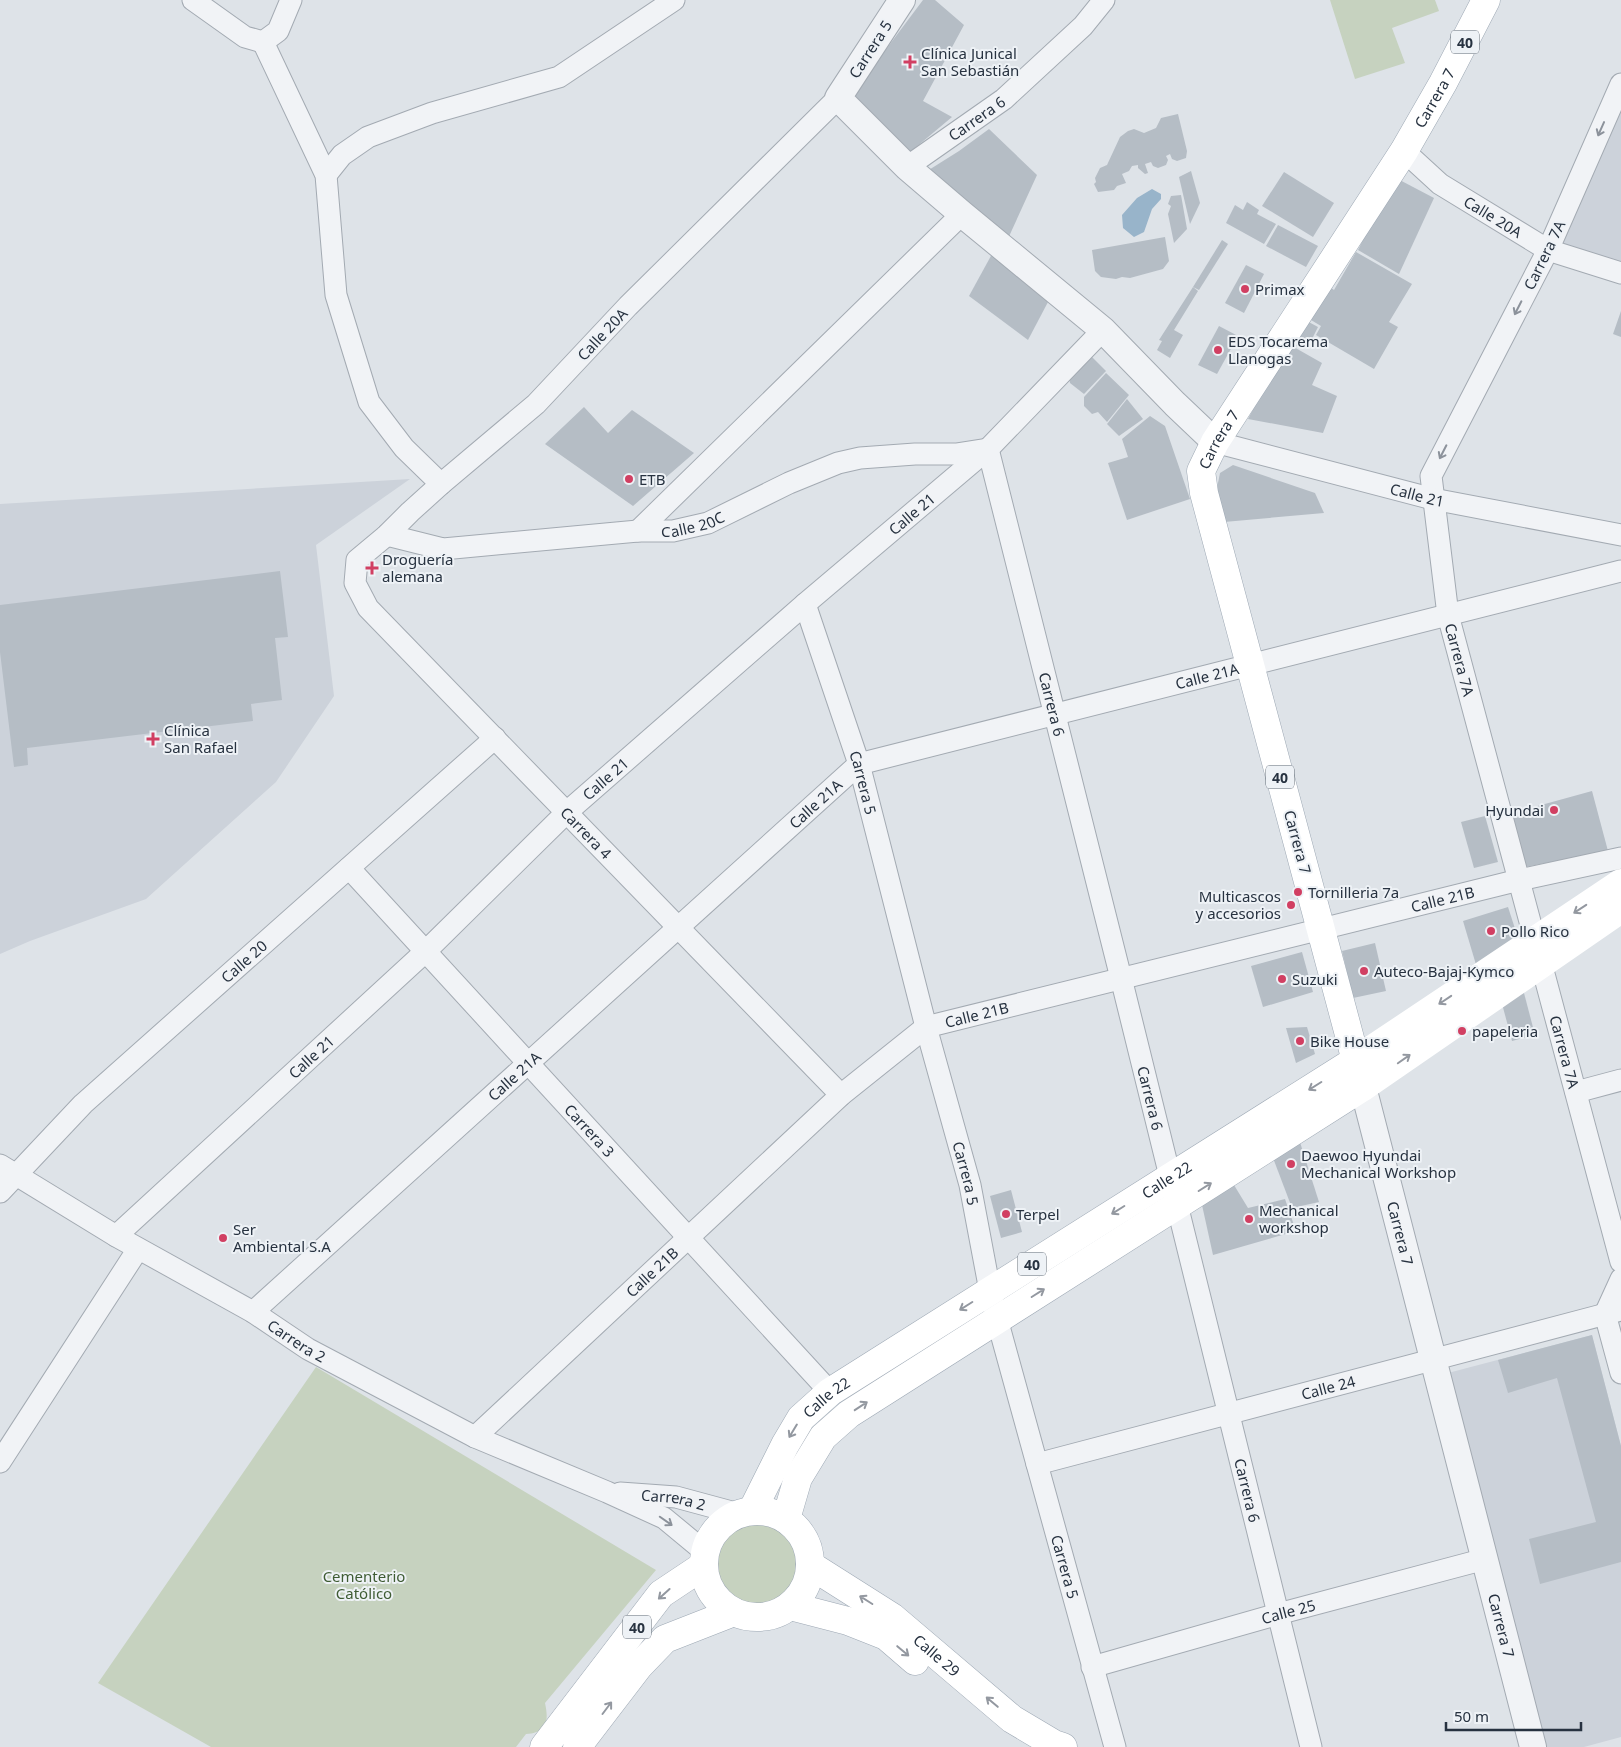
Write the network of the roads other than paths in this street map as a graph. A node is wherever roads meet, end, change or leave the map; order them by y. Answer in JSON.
{"nodes":[{"id":1,"x":192,"y":0,"type":"edge"},
{"id":2,"x":291,"y":0,"type":"edge"},
{"id":3,"x":674,"y":0,"type":"edge"},
{"id":4,"x":902,"y":0,"type":"edge"},
{"id":5,"x":1104,"y":0,"type":"edge"},
{"id":6,"x":1486,"y":0,"type":"edge"},
{"id":7,"x":263,"y":42,"type":"junction"},
{"id":8,"x":1621,"y":84,"type":"edge"},
{"id":9,"x":838,"y":98,"type":"junction"},
{"id":10,"x":1404,"y":151,"type":"junction"},
{"id":11,"x":907,"y":167,"type":"junction"},
{"id":12,"x":326,"y":175,"type":"junction"},
{"id":13,"x":962,"y":214,"type":"junction"},
{"id":14,"x":1548,"y":250,"type":"junction"},
{"id":15,"x":1621,"y":272,"type":"edge"},
{"id":16,"x":1103,"y":330,"type":"junction"},
{"id":17,"x":1215,"y":442,"type":"junction"},
{"id":18,"x":988,"y":449,"type":"junction"},
{"id":19,"x":441,"y":484,"type":"junction"},
{"id":20,"x":1433,"y":499,"type":"junction"},
{"id":21,"x":638,"y":531,"type":"junction"},
{"id":22,"x":387,"y":535,"type":"junction"},
{"id":23,"x":1621,"y":535,"type":"edge"},
{"id":24,"x":357,"y":560,"type":"joint"},
{"id":25,"x":1621,"y":571,"type":"edge"},
{"id":26,"x":804,"y":604,"type":"junction"},
{"id":27,"x":1448,"y":615,"type":"junction"},
{"id":28,"x":1250,"y":665,"type":"junction"},
{"id":29,"x":1054,"y":714,"type":"junction"},
{"id":30,"x":495,"y":738,"type":"junction"},
{"id":31,"x":859,"y":764,"type":"junction"},
{"id":32,"x":567,"y":812,"type":"junction"},
{"id":33,"x":1621,"y":858,"type":"edge"},
{"id":34,"x":349,"y":868,"type":"junction"},
{"id":35,"x":1519,"y":880,"type":"junction"},
{"id":36,"x":1621,"y":883,"type":"edge"},
{"id":37,"x":1621,"y":909,"type":"edge"},
{"id":38,"x":678,"y":927,"type":"junction"},
{"id":39,"x":1321,"y":929,"type":"junction"},
{"id":40,"x":426,"y":951,"type":"junction"},
{"id":41,"x":1538,"y":951,"type":"junction"},
{"id":42,"x":1121,"y":978,"type":"junction"},
{"id":43,"x":926,"y":1027,"type":"junction"},
{"id":44,"x":1356,"y":1060,"type":"junction"},
{"id":45,"x":529,"y":1063,"type":"junction"},
{"id":46,"x":1621,"y":1080,"type":"edge"},
{"id":47,"x":1364,"y":1087,"type":"junction"},
{"id":48,"x":1576,"y":1092,"type":"junction"},
{"id":49,"x":841,"y":1095,"type":"junction"},
{"id":50,"x":9,"y":1170,"type":"edge"},
{"id":51,"x":1170,"y":1178,"type":"junction"},
{"id":52,"x":0,"y":1192,"type":"edge"},
{"id":53,"x":1177,"y":1205,"type":"junction"},
{"id":54,"x":116,"y":1236,"type":"junction"},
{"id":55,"x":689,"y":1236,"type":"junction"},
{"id":56,"x":138,"y":1249,"type":"junction"},
{"id":57,"x":1621,"y":1262,"type":"edge"},
{"id":58,"x":1621,"y":1279,"type":"edge"},
{"id":59,"x":990,"y":1291,"type":"junction"},
{"id":60,"x":254,"y":1312,"type":"junction"},
{"id":61,"x":1613,"y":1312,"type":"edge"},
{"id":62,"x":997,"y":1320,"type":"junction"},
{"id":63,"x":1433,"y":1359,"type":"junction"},
{"id":64,"x":1621,"y":1373,"type":"edge"},
{"id":65,"x":830,"y":1392,"type":"junction"},
{"id":66,"x":1228,"y":1413,"type":"junction"},
{"id":67,"x":475,"y":1437,"type":"junction"},
{"id":68,"x":0,"y":1462,"type":"edge"},
{"id":69,"x":1037,"y":1464,"type":"junction"},
{"id":70,"x":607,"y":1492,"type":"junction"},
{"id":71,"x":746,"y":1512,"type":"junction"},
{"id":72,"x":786,"y":1519,"type":"junction"},
{"id":73,"x":704,"y":1559,"type":"junction"},
{"id":74,"x":1485,"y":1559,"type":"junction"},
{"id":75,"x":810,"y":1565,"type":"junction"},
{"id":76,"x":790,"y":1606,"type":"junction"},
{"id":77,"x":734,"y":1612,"type":"junction"},
{"id":78,"x":1278,"y":1614,"type":"junction"},
{"id":79,"x":1092,"y":1667,"type":"junction"},
{"id":80,"x":544,"y":1747,"type":"edge"},
{"id":81,"x":577,"y":1747,"type":"edge"},
{"id":82,"x":1027,"y":1747,"type":"edge"},
{"id":83,"x":1063,"y":1747,"type":"edge"},
{"id":84,"x":1115,"y":1747,"type":"edge"},
{"id":85,"x":1312,"y":1747,"type":"edge"},
{"id":86,"x":1533,"y":1747,"type":"edge"}],
"edges":[{"from":1,"to":7,"type":"street"},
{"from":2,"to":7,"type":"street"},
{"from":3,"to":12,"type":"street"},
{"from":4,"to":9,"type":"street","name":"Carrera 5"},
{"from":5,"to":11,"type":"street","name":"Carrera 6"},
{"from":6,"to":10,"type":"main road","name":"Carrera 7","number":"40"},
{"from":7,"to":12,"type":"street"},
{"from":8,"to":14,"type":"street","name":"Carrera 7A","one_way":true},
{"from":9,"to":11,"type":"street"},
{"from":9,"to":19,"type":"street","name":"Calle 20A"},
{"from":10,"to":14,"type":"street","name":"Calle 20A"},
{"from":10,"to":17,"type":"main road","name":"Carrera 7","number":"40"},
{"from":11,"to":13,"type":"street"},
{"from":12,"to":19,"type":"street"},
{"from":13,"to":16,"type":"street"},
{"from":13,"to":21,"type":"street"},
{"from":14,"to":15,"type":"street","name":"Calle 20A"},
{"from":14,"to":20,"type":"street","name":"Carrera 7A","one_way":true},
{"from":16,"to":17,"type":"street"},
{"from":16,"to":18,"type":"street","name":"Calle 21"},
{"from":17,"to":20,"type":"street","name":"Calle 21"},
{"from":17,"to":28,"type":"main road","name":"Carrera 7","number":"40"},
{"from":18,"to":21,"type":"street","name":"Calle 20C"},
{"from":18,"to":26,"type":"street","name":"Calle 21"},
{"from":18,"to":29,"type":"street","name":"Carrera 6"},
{"from":19,"to":22,"type":"street","name":"Calle 20A"},
{"from":20,"to":23,"type":"street","name":"Calle 21"},
{"from":20,"to":27,"type":"street","name":"Carrera 7A"},
{"from":21,"to":22,"type":"street","name":"Calle 20C"},
{"from":22,"to":24,"type":"street","name":"Calle 20A"},
{"from":24,"to":30,"type":"street","name":"Carrera 4"},
{"from":25,"to":27,"type":"street","name":"Calle 21A"},
{"from":26,"to":31,"type":"street","name":"Carrera 5"},
{"from":26,"to":32,"type":"street","name":"Calle 21"},
{"from":27,"to":28,"type":"street","name":"Calle 21A"},
{"from":27,"to":35,"type":"street","name":"Carrera 7A"},
{"from":28,"to":29,"type":"street","name":"Calle 21A"},
{"from":28,"to":39,"type":"main road","name":"Carrera 7","number":"40"},
{"from":29,"to":31,"type":"street","name":"Calle 21A"},
{"from":29,"to":42,"type":"street","name":"Carrera 6"},
{"from":30,"to":32,"type":"street","name":"Carrera 4"},
{"from":30,"to":34,"type":"street","name":"Calle 20"},
{"from":31,"to":38,"type":"street","name":"Calle 21A"},
{"from":31,"to":43,"type":"street","name":"Carrera 5"},
{"from":32,"to":38,"type":"street","name":"Carrera 4"},
{"from":32,"to":40,"type":"street","name":"Calle 21"},
{"from":33,"to":35,"type":"street","name":"Calle 21B"},
{"from":34,"to":40,"type":"street","name":"Carrera 3"},
{"from":34,"to":50,"type":"street","name":"Calle 20"},
{"from":35,"to":39,"type":"street","name":"Calle 21B"},
{"from":35,"to":41,"type":"street","name":"Carrera 7A"},
{"from":36,"to":41,"type":"main road","name":"Calle 22","one_way":true},
{"from":37,"to":41,"type":"main road","name":"Calle 22"},
{"from":38,"to":45,"type":"street","name":"Calle 21A"},
{"from":38,"to":49,"type":"street","name":"Carrera 4"},
{"from":39,"to":42,"type":"street","name":"Calle 21B"},
{"from":39,"to":44,"type":"main road","name":"Carrera 7","number":"40"},
{"from":40,"to":45,"type":"street","name":"Carrera 3"},
{"from":40,"to":54,"type":"street","name":"Calle 21"},
{"from":41,"to":44,"type":"main road","name":"Calle 22","one_way":true},
{"from":47,"to":41,"type":"main road","name":"Calle 22","one_way":true},
{"from":41,"to":48,"type":"street","name":"Carrera 7A"},
{"from":42,"to":43,"type":"street","name":"Calle 21B"},
{"from":42,"to":51,"type":"street","name":"Carrera 6"},
{"from":43,"to":49,"type":"street","name":"Calle 21B"},
{"from":43,"to":59,"type":"street","name":"Carrera 5"},
{"from":44,"to":47,"type":"main road","name":"Carrera 7","number":"40"},
{"from":44,"to":51,"type":"main road","name":"Calle 22","number":"40","one_way":true},
{"from":45,"to":55,"type":"street","name":"Carrera 3"},
{"from":45,"to":60,"type":"street","name":"Calle 21A"},
{"from":46,"to":48,"type":"street"},
{"from":53,"to":47,"type":"main road","name":"Calle 22","number":"40","one_way":true},
{"from":47,"to":63,"type":"street","name":"Carrera 7"},
{"from":48,"to":57,"type":"street","name":"Carrera 7A"},
{"from":49,"to":55,"type":"street","name":"Calle 21B"},
{"from":50,"to":52,"type":"street","name":"Calle 20"},
{"from":50,"to":54,"type":"street","name":"Carrera 2"},
{"from":51,"to":53,"type":"street","name":"Carrera 6"},
{"from":51,"to":59,"type":"main road","name":"Calle 22","number":"40","one_way":true},
{"from":62,"to":53,"type":"main road","name":"Calle 22","number":"40","one_way":true},
{"from":53,"to":66,"type":"street","name":"Carrera 6"},
{"from":54,"to":56,"type":"street","name":"Carrera 2"},
{"from":55,"to":65,"type":"street","name":"Carrera 3"},
{"from":55,"to":67,"type":"street","name":"Calle 21B"},
{"from":56,"to":60,"type":"street","name":"Carrera 2"},
{"from":56,"to":68,"type":"street"},
{"from":58,"to":61,"type":"street"},
{"from":59,"to":62,"type":"street","name":"Carrera 5"},
{"from":59,"to":65,"type":"main road","name":"Calle 22","number":"40","one_way":true},
{"from":60,"to":67,"type":"street","name":"Carrera 2"},
{"from":61,"to":63,"type":"street","name":"Calle 24"},
{"from":61,"to":64,"type":"street"},
{"from":62,"to":69,"type":"street","name":"Carrera 5"},
{"from":72,"to":62,"type":"main road","name":"Calle 22","number":"40","one_way":true},
{"from":63,"to":66,"type":"street","name":"Calle 24"},
{"from":63,"to":74,"type":"street","name":"Carrera 7"},
{"from":65,"to":71,"type":"main road","name":"Calle 22","number":"40","one_way":true},
{"from":66,"to":69,"type":"street","name":"Calle 24"},
{"from":66,"to":78,"type":"street","name":"Carrera 6"},
{"from":67,"to":70,"type":"street","name":"Carrera 2"},
{"from":69,"to":79,"type":"street","name":"Carrera 5"},
{"from":70,"to":71,"type":"street","name":"Carrera 2"},
{"from":70,"to":73,"type":"street","name":"Carrera 2","one_way":true},
{"from":71,"to":72,"type":"main road"},
{"from":71,"to":73,"type":"main road"},
{"from":72,"to":75,"type":"main road"},
{"from":73,"to":77,"type":"main road"},
{"from":73,"to":80,"type":"main road","number":"40","one_way":true},
{"from":74,"to":78,"type":"street","name":"Calle 25"},
{"from":74,"to":86,"type":"street","name":"Carrera 7"},
{"from":75,"to":76,"type":"main road"},
{"from":83,"to":75,"type":"main road","name":"Calle 29","one_way":true},
{"from":76,"to":77,"type":"main road"},
{"from":76,"to":82,"type":"main road","name":"Calle 29","one_way":true},
{"from":81,"to":77,"type":"main road","number":"40","one_way":true},
{"from":78,"to":79,"type":"street","name":"Calle 25"},
{"from":78,"to":85,"type":"street","name":"Carrera 6"},
{"from":79,"to":84,"type":"street","name":"Carrera 5"}]}
